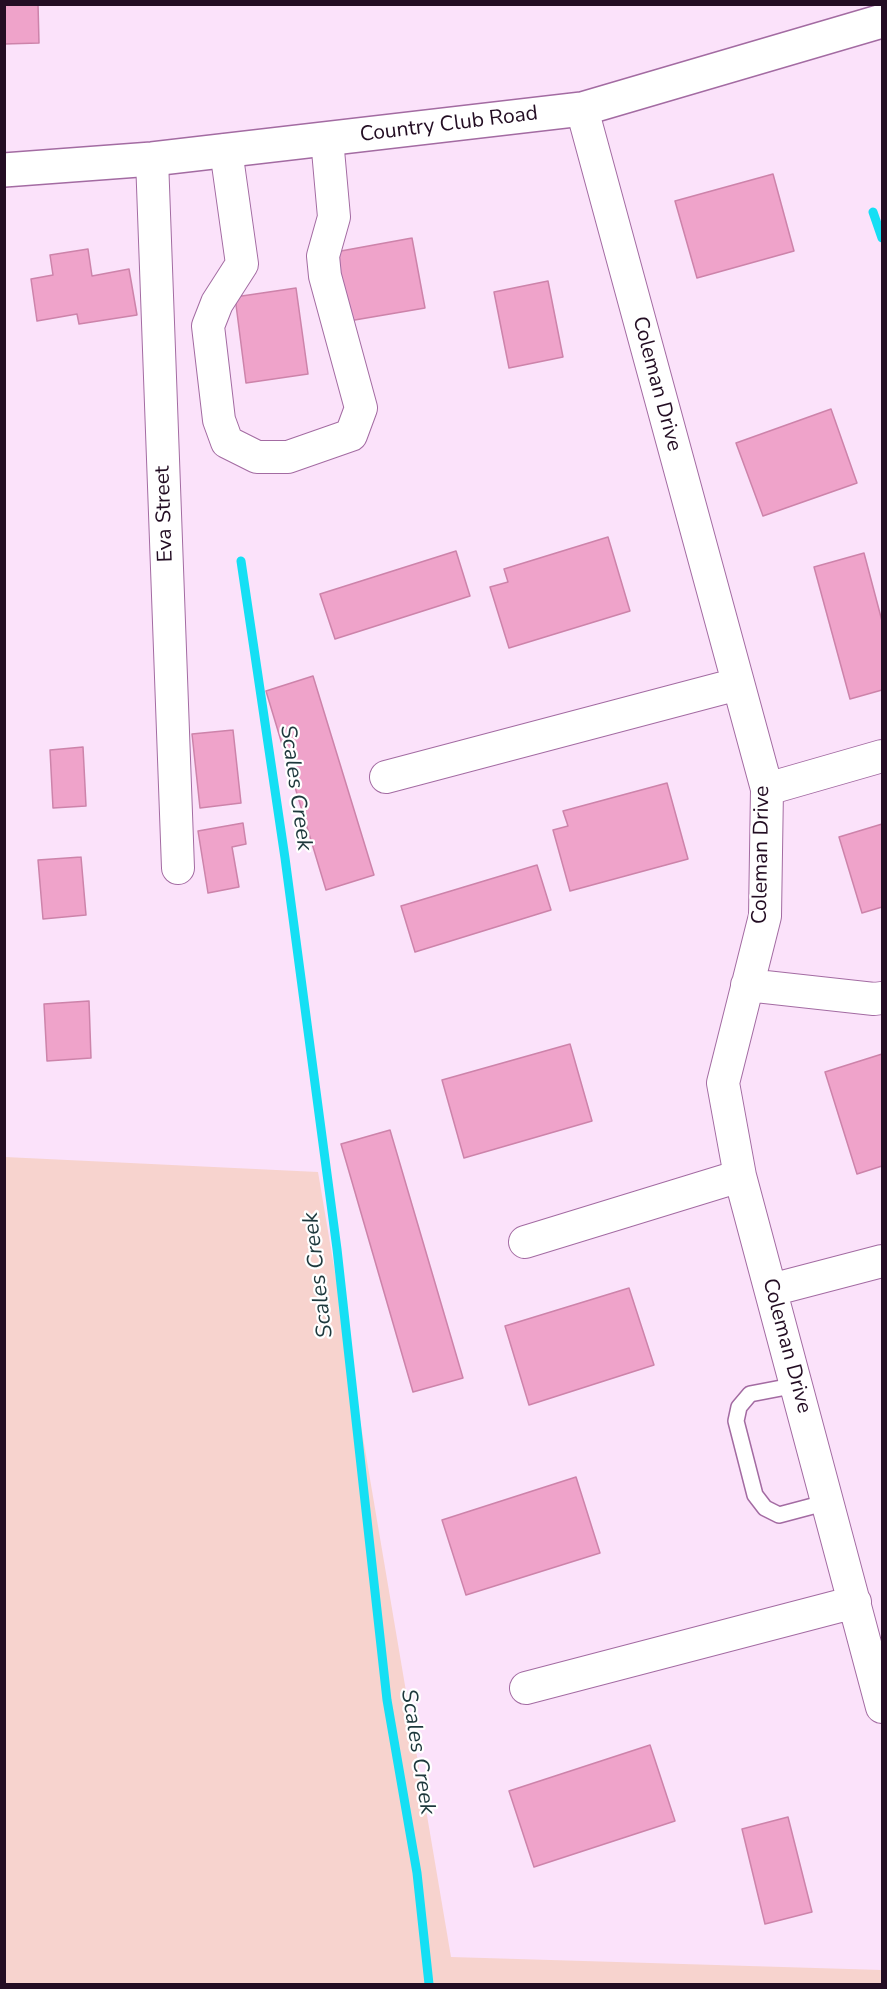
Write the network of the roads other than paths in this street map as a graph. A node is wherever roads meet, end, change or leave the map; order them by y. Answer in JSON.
{"nodes":[{"id":1,"x":882,"y":21,"type":"edge"},
{"id":2,"x":582,"y":109,"type":"junction"},
{"id":3,"x":327,"y":139,"type":"junction"},
{"id":4,"x":226,"y":150,"type":"junction"},
{"id":5,"x":152,"y":159,"type":"junction"},
{"id":6,"x":4,"y":170,"type":"edge"},
{"id":7,"x":738,"y":684,"type":"junction"},
{"id":8,"x":882,"y":756,"type":"edge"},
{"id":9,"x":386,"y":777,"type":"dead end"},
{"id":10,"x":767,"y":789,"type":"junction"},
{"id":11,"x":178,"y":868,"type":"dead end"},
{"id":12,"x":747,"y":985,"type":"junction"},
{"id":13,"x":882,"y":998,"type":"edge"},
{"id":14,"x":740,"y":1176,"type":"junction"},
{"id":15,"x":525,"y":1242,"type":"dead end"},
{"id":16,"x":882,"y":1261,"type":"edge"},
{"id":17,"x":771,"y":1290,"type":"junction"},
{"id":18,"x":796,"y":1385,"type":"junction"},
{"id":19,"x":828,"y":1502,"type":"junction"},
{"id":20,"x":855,"y":1602,"type":"junction"},
{"id":21,"x":526,"y":1688,"type":"dead end"},
{"id":22,"x":882,"y":1707,"type":"edge"}],
"edges":[{"from":1,"to":2,"type":"main road","name":"Country Club Road"},
{"from":2,"to":3,"type":"main road","name":"Country Club Road"},
{"from":2,"to":7,"type":"street","name":"Coleman Drive"},
{"from":3,"to":4,"type":"main road","name":"Country Club Road"},
{"from":3,"to":4,"type":"street"},
{"from":4,"to":5,"type":"main road","name":"Country Club Road"},
{"from":5,"to":6,"type":"main road","name":"Country Club Road"},
{"from":5,"to":11,"type":"street","name":"Eva Street"},
{"from":7,"to":9,"type":"street"},
{"from":7,"to":10,"type":"street","name":"Coleman Drive"},
{"from":8,"to":10,"type":"street"},
{"from":10,"to":12,"type":"street","name":"Coleman Drive"},
{"from":12,"to":13,"type":"street"},
{"from":12,"to":14,"type":"street","name":"Coleman Drive"},
{"from":14,"to":15,"type":"street"},
{"from":14,"to":17,"type":"street","name":"Coleman Drive"},
{"from":16,"to":17,"type":"street"},
{"from":17,"to":18,"type":"street","name":"Coleman Drive"},
{"from":18,"to":19,"type":"street","name":"Coleman Drive"},
{"from":18,"to":19,"type":"lane"},
{"from":19,"to":20,"type":"street","name":"Coleman Drive"},
{"from":20,"to":21,"type":"street"},
{"from":20,"to":22,"type":"street","name":"Coleman Drive"}]}
